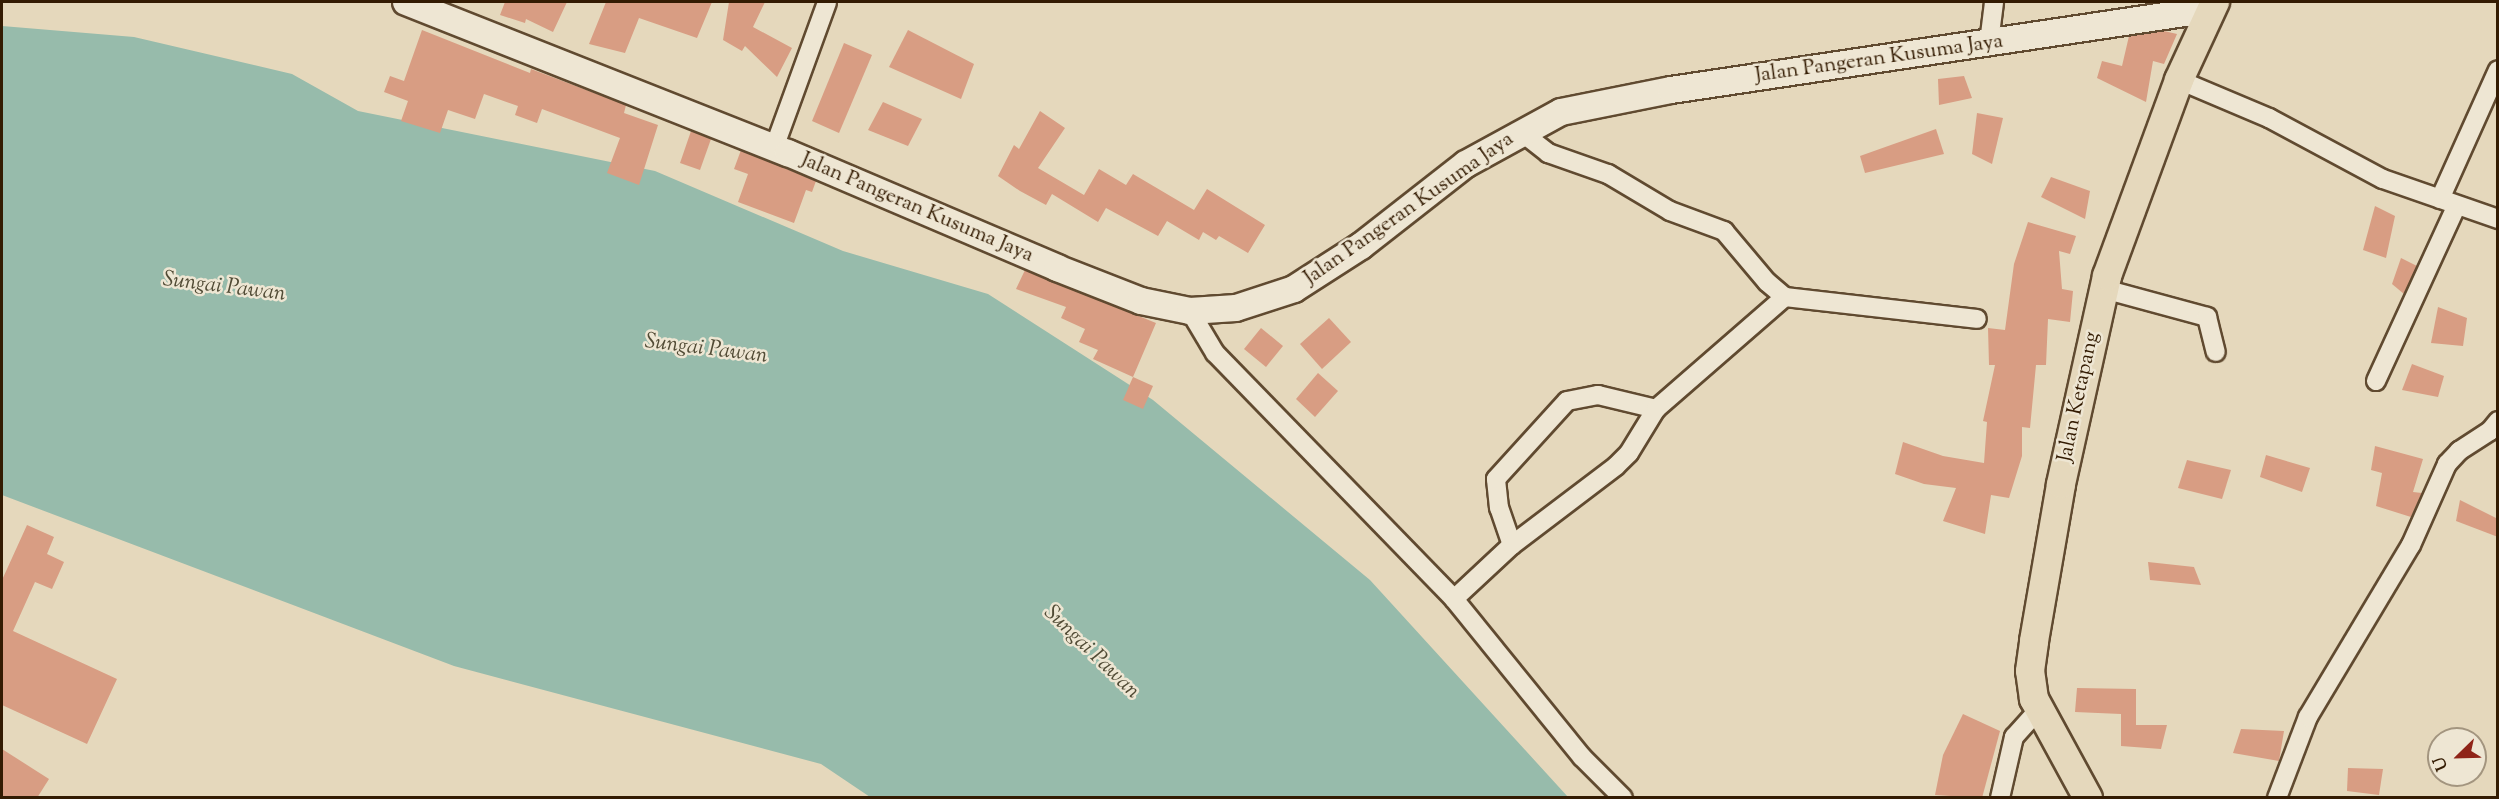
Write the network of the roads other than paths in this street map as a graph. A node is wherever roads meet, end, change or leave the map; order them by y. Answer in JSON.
{"nodes":[{"id":1,"x":406,"y":2,"type":"edge"},
{"id":2,"x":826,"y":2,"type":"edge"},
{"id":3,"x":1994,"y":2,"type":"edge"},
{"id":4,"x":2213,"y":5,"type":"edge"},
{"id":5,"x":1989,"y":43,"type":"junction"},
{"id":6,"x":2498,"y":70,"type":"edge"},
{"id":7,"x":2179,"y":80,"type":"junction"},
{"id":8,"x":1520,"y":131,"type":"junction"},
{"id":9,"x":774,"y":148,"type":"junction"},
{"id":10,"x":2440,"y":199,"type":"junction"},
{"id":11,"x":2456,"y":207,"type":"junction"},
{"id":12,"x":2498,"y":219,"type":"edge"},
{"id":13,"x":2104,"y":289,"type":"junction"},
{"id":14,"x":1785,"y":297,"type":"junction"},
{"id":15,"x":1190,"y":311,"type":"junction"},
{"id":16,"x":1977,"y":319,"type":"dead end"},
{"id":17,"x":2216,"y":352,"type":"dead end"},
{"id":18,"x":2376,"y":381,"type":"dead end"},
{"id":19,"x":1656,"y":409,"type":"junction"},
{"id":20,"x":2498,"y":421,"type":"edge"},
{"id":21,"x":1512,"y":545,"type":"junction"},
{"id":22,"x":1454,"y":599,"type":"junction"},
{"id":23,"x":2038,"y":710,"type":"junction"},
{"id":24,"x":1623,"y":798,"type":"edge"},
{"id":25,"x":2000,"y":798,"type":"edge"},
{"id":26,"x":2088,"y":798,"type":"edge"},
{"id":27,"x":2277,"y":798,"type":"edge"}],
"edges":[{"from":1,"to":9,"type":"street","name":"Jalan Pangeran Kusuma Jaya"},
{"from":2,"to":9,"type":"street"},
{"from":3,"to":5,"type":"street"},
{"from":4,"to":5,"type":"street","name":"Jalan Pangeran Kusuma Jaya"},
{"from":4,"to":7,"type":"main road","name":"Jalan Ketapang"},
{"from":5,"to":8,"type":"street","name":"Jalan Pangeran Kusuma Jaya"},
{"from":6,"to":10,"type":"street"},
{"from":7,"to":10,"type":"street"},
{"from":7,"to":13,"type":"main road","name":"Jalan Ketapang"},
{"from":8,"to":14,"type":"street"},
{"from":8,"to":15,"type":"street","name":"Jalan Pangeran Kusuma Jaya"},
{"from":9,"to":15,"type":"street","name":"Jalan Pangeran Kusuma Jaya"},
{"from":10,"to":11,"type":"street"},
{"from":11,"to":12,"type":"street"},
{"from":11,"to":18,"type":"street"},
{"from":13,"to":17,"type":"street"},
{"from":13,"to":23,"type":"main road","name":"Jalan Ketapang"},
{"from":14,"to":16,"type":"street"},
{"from":14,"to":19,"type":"street"},
{"from":15,"to":22,"type":"street"},
{"from":19,"to":21,"type":"street"},
{"from":19,"to":21,"type":"street"},
{"from":20,"to":27,"type":"street"},
{"from":21,"to":22,"type":"street"},
{"from":22,"to":24,"type":"street"},
{"from":23,"to":25,"type":"street"},
{"from":23,"to":26,"type":"main road","name":"Jalan Ketapang"}]}
